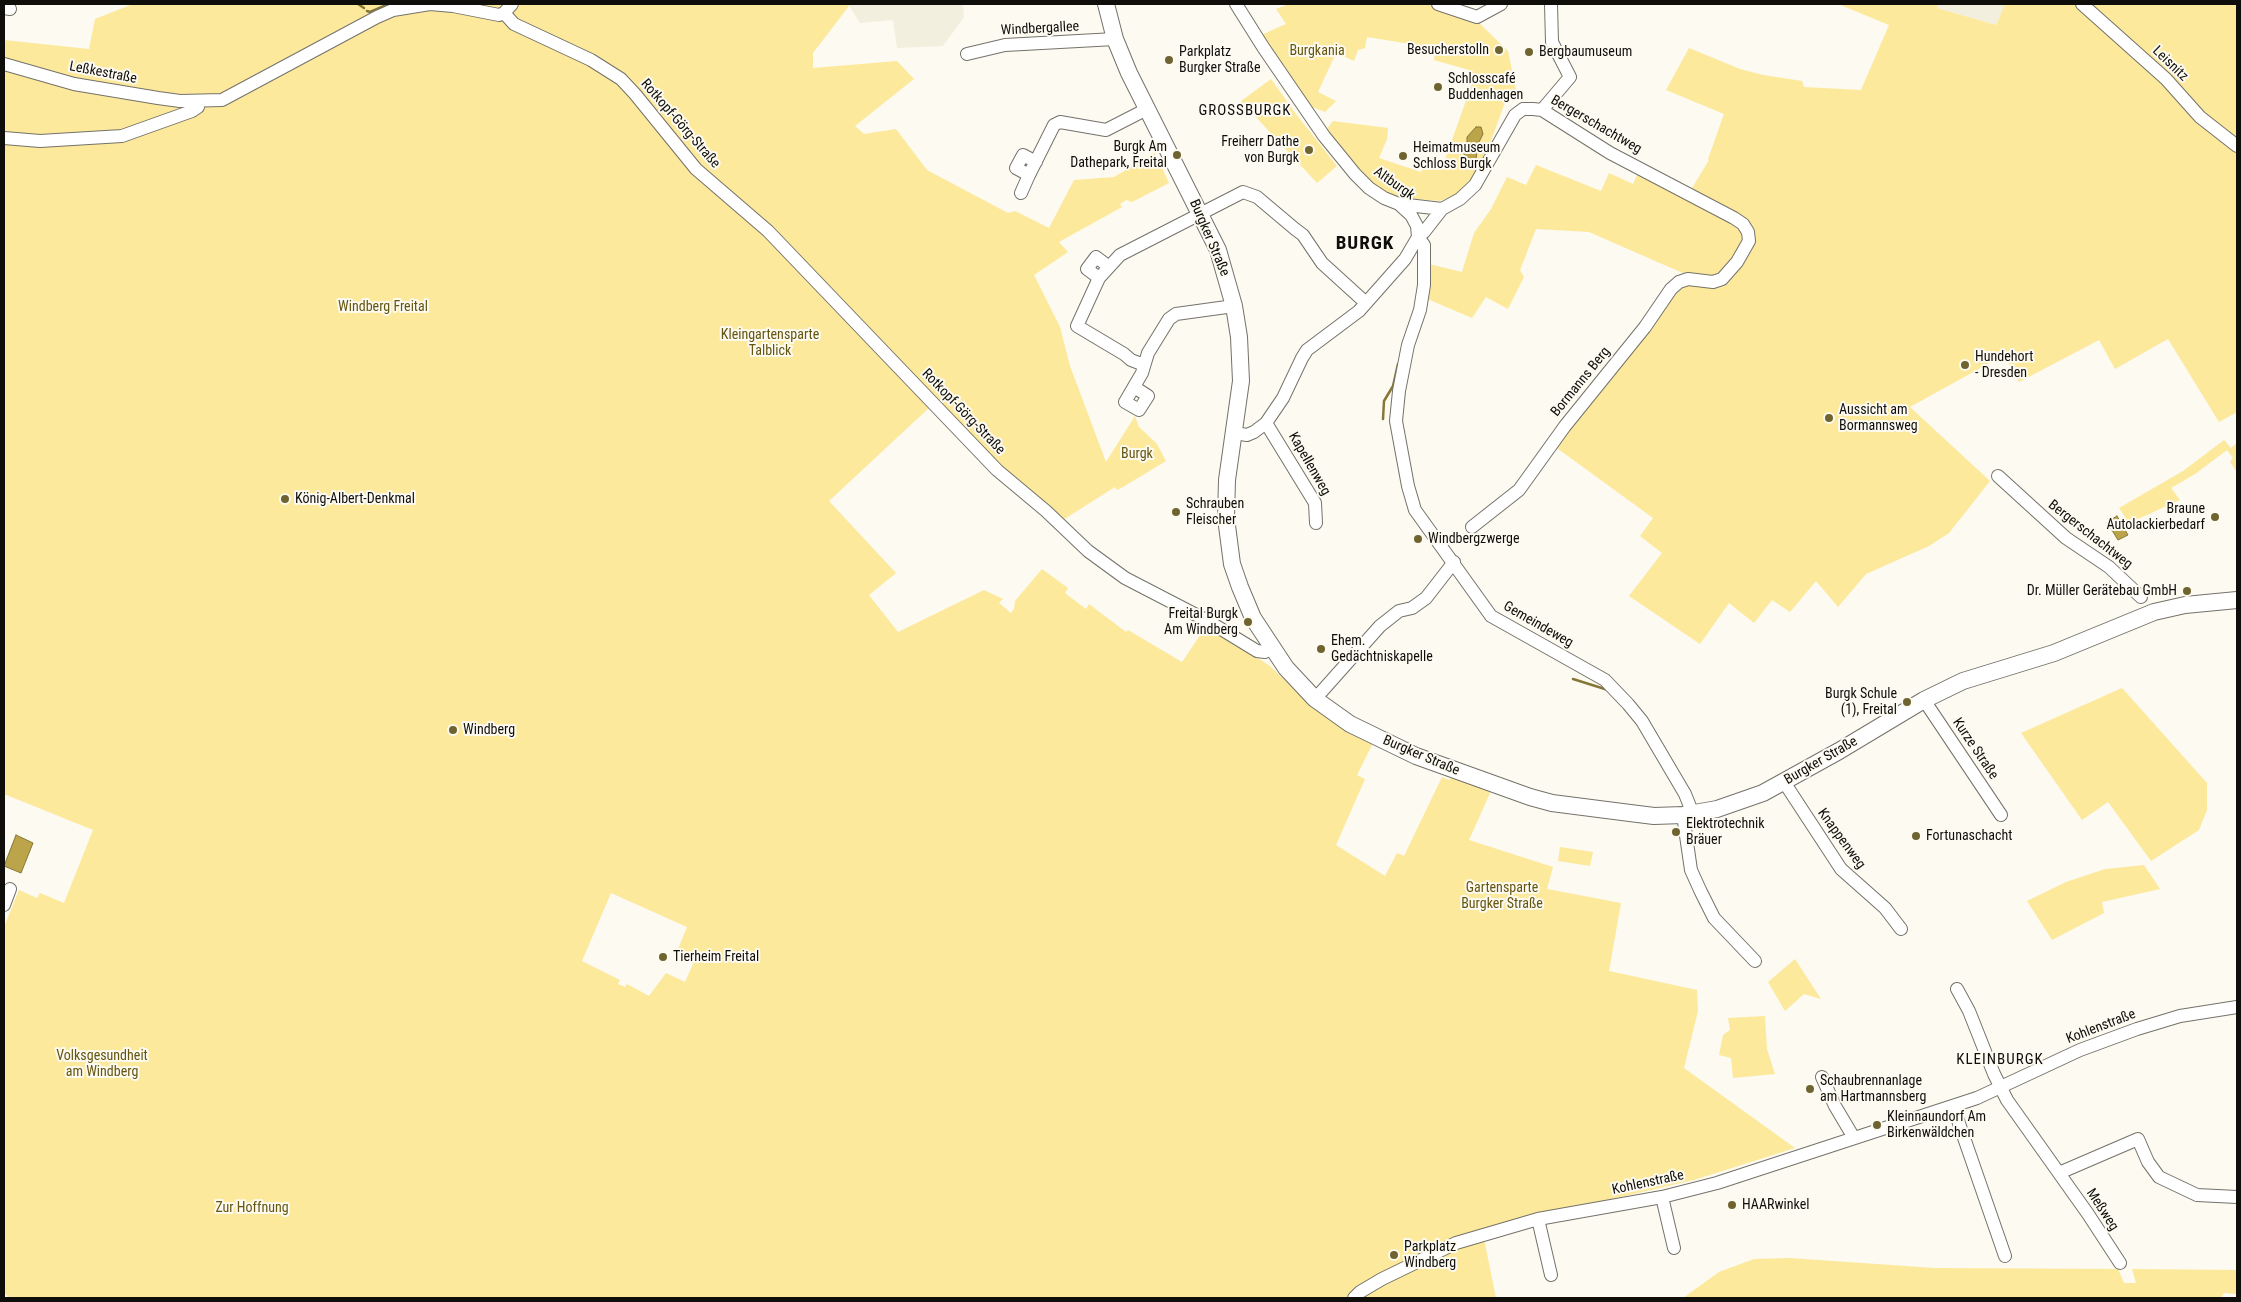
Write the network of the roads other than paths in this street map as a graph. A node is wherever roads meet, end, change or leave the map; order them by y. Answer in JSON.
{"nodes":[{"id":1,"x":1106,"y":4,"type":"edge"},
{"id":2,"x":1236,"y":4,"type":"edge"},
{"id":3,"x":1438,"y":4,"type":"edge"},
{"id":4,"x":1501,"y":4,"type":"edge"},
{"id":5,"x":1551,"y":4,"type":"edge"},
{"id":6,"x":2082,"y":4,"type":"edge"},
{"id":7,"x":508,"y":8,"type":"edge"},
{"id":8,"x":1115,"y":39,"type":"junction"},
{"id":9,"x":967,"y":54,"type":"dead end"},
{"id":10,"x":4,"y":64,"type":"edge"},
{"id":11,"x":199,"y":101,"type":"junction"},
{"id":12,"x":1146,"y":109,"type":"junction"},
{"id":13,"x":1542,"y":110,"type":"junction"},
{"id":14,"x":4,"y":138,"type":"edge"},
{"id":15,"x":2237,"y":146,"type":"edge"},
{"id":16,"x":1021,"y":194,"type":"dead end"},
{"id":17,"x":1399,"y":204,"type":"junction"},
{"id":18,"x":1442,"y":209,"type":"junction"},
{"id":19,"x":1201,"y":214,"type":"junction"},
{"id":20,"x":1418,"y":237,"type":"junction"},
{"id":21,"x":1722,"y":278,"type":"joint"},
{"id":22,"x":1366,"y":303,"type":"junction"},
{"id":23,"x":1234,"y":306,"type":"junction"},
{"id":24,"x":1144,"y":365,"type":"junction"},
{"id":25,"x":1134,"y":387,"type":"dead end"},
{"id":26,"x":1266,"y":423,"type":"junction"},
{"id":27,"x":1235,"y":433,"type":"junction"},
{"id":28,"x":1998,"y":476,"type":"dead end"},
{"id":29,"x":1316,"y":524,"type":"dead end"},
{"id":30,"x":1472,"y":527,"type":"dead end"},
{"id":31,"x":1454,"y":562,"type":"junction"},
{"id":32,"x":2141,"y":597,"type":"dead end"},
{"id":33,"x":2237,"y":600,"type":"edge"},
{"id":34,"x":1271,"y":648,"type":"junction"},
{"id":35,"x":1315,"y":699,"type":"junction"},
{"id":36,"x":1924,"y":700,"type":"junction"},
{"id":37,"x":1784,"y":782,"type":"junction"},
{"id":38,"x":1688,"y":814,"type":"junction"},
{"id":39,"x":2001,"y":815,"type":"dead end"},
{"id":40,"x":10,"y":889,"type":"dead end"},
{"id":41,"x":4,"y":905,"type":"edge"},
{"id":42,"x":1901,"y":929,"type":"dead end"},
{"id":43,"x":1755,"y":961,"type":"dead end"},
{"id":44,"x":1957,"y":989,"type":"dead end"},
{"id":45,"x":2237,"y":1007,"type":"edge"},
{"id":46,"x":1822,"y":1077,"type":"dead end"},
{"id":47,"x":2001,"y":1088,"type":"junction"},
{"id":48,"x":1954,"y":1106,"type":"junction"},
{"id":49,"x":1854,"y":1138,"type":"junction"},
{"id":50,"x":2059,"y":1173,"type":"junction"},
{"id":51,"x":1662,"y":1196,"type":"junction"},
{"id":52,"x":2237,"y":1197,"type":"edge"},
{"id":53,"x":1538,"y":1219,"type":"junction"},
{"id":54,"x":1674,"y":1248,"type":"dead end"},
{"id":55,"x":2005,"y":1256,"type":"dead end"},
{"id":56,"x":2120,"y":1263,"type":"dead end"},
{"id":57,"x":1552,"y":1275,"type":"dead end"},
{"id":58,"x":1354,"y":1298,"type":"edge"}],
"edges":[{"from":1,"to":8,"type":"main road","name":"Burgker Straße"},
{"from":2,"to":17,"type":"street","name":"Altburgk"},
{"from":3,"to":4,"type":"street"},
{"from":5,"to":13,"type":"street"},
{"from":6,"to":15,"type":"street","name":"Leisnitz"},
{"from":7,"to":11,"type":"street","name":"Rotkopf-Görg-Straße"},
{"from":7,"to":34,"type":"street","name":"Rotkopf-Görg-Straße"},
{"from":8,"to":9,"type":"street","name":"Windbergallee"},
{"from":8,"to":12,"type":"main road","name":"Burgker Straße"},
{"from":10,"to":11,"type":"street","name":"Leßkestraße"},
{"from":11,"to":14,"type":"street"},
{"from":12,"to":16,"type":"street"},
{"from":12,"to":19,"type":"main road","name":"Burgker Straße"},
{"from":13,"to":18,"type":"street","name":"Bergerschachtweg"},
{"from":13,"to":21,"type":"street","name":"Bergerschachtweg"},
{"from":17,"to":18,"type":"street"},
{"from":17,"to":20,"type":"street","name":"Altburgk"},
{"from":18,"to":20,"type":"street","name":"Bergerschachtweg"},
{"from":19,"to":22,"type":"street"},
{"from":19,"to":23,"type":"main road","name":"Burgker Straße"},
{"from":19,"to":24,"type":"street"},
{"from":20,"to":22,"type":"street"},
{"from":20,"to":31,"type":"street","name":"Gemeindeweg"},
{"from":21,"to":30,"type":"street","name":"Bormanns Berg"},
{"from":22,"to":26,"type":"street"},
{"from":23,"to":24,"type":"street"},
{"from":23,"to":27,"type":"main road","name":"Burgker Straße"},
{"from":24,"to":25,"type":"street"},
{"from":26,"to":27,"type":"street"},
{"from":26,"to":29,"type":"street","name":"Kapellenweg"},
{"from":27,"to":34,"type":"main road","name":"Burgker Straße"},
{"from":28,"to":32,"type":"street","name":"Bergerschachtweg"},
{"from":31,"to":35,"type":"street"},
{"from":31,"to":38,"type":"street","name":"Gemeindeweg"},
{"from":33,"to":36,"type":"main road","name":"Burgker Straße"},
{"from":34,"to":35,"type":"main road","name":"Burgker Straße"},
{"from":35,"to":38,"type":"main road","name":"Burgker Straße"},
{"from":36,"to":37,"type":"main road","name":"Burgker Straße"},
{"from":36,"to":39,"type":"street","name":"Kurze Straße"},
{"from":37,"to":38,"type":"main road","name":"Burgker Straße"},
{"from":37,"to":42,"type":"street","name":"Knappenweg"},
{"from":38,"to":43,"type":"street","name":"Gemeindeweg"},
{"from":40,"to":41,"type":"street"},
{"from":44,"to":47,"type":"street"},
{"from":45,"to":47,"type":"street","name":"Kohlenstraße"},
{"from":46,"to":49,"type":"street"},
{"from":47,"to":48,"type":"street","name":"Kohlenstraße"},
{"from":47,"to":50,"type":"street","name":"Meßweg"},
{"from":48,"to":49,"type":"street","name":"Kohlenstraße"},
{"from":48,"to":55,"type":"street"},
{"from":49,"to":51,"type":"street","name":"Kohlenstraße"},
{"from":50,"to":52,"type":"street"},
{"from":50,"to":56,"type":"street","name":"Meßweg"},
{"from":51,"to":53,"type":"street","name":"Kohlenstraße"},
{"from":51,"to":54,"type":"street"},
{"from":53,"to":57,"type":"street"},
{"from":53,"to":58,"type":"street","name":"Kohlenstraße"}]}
